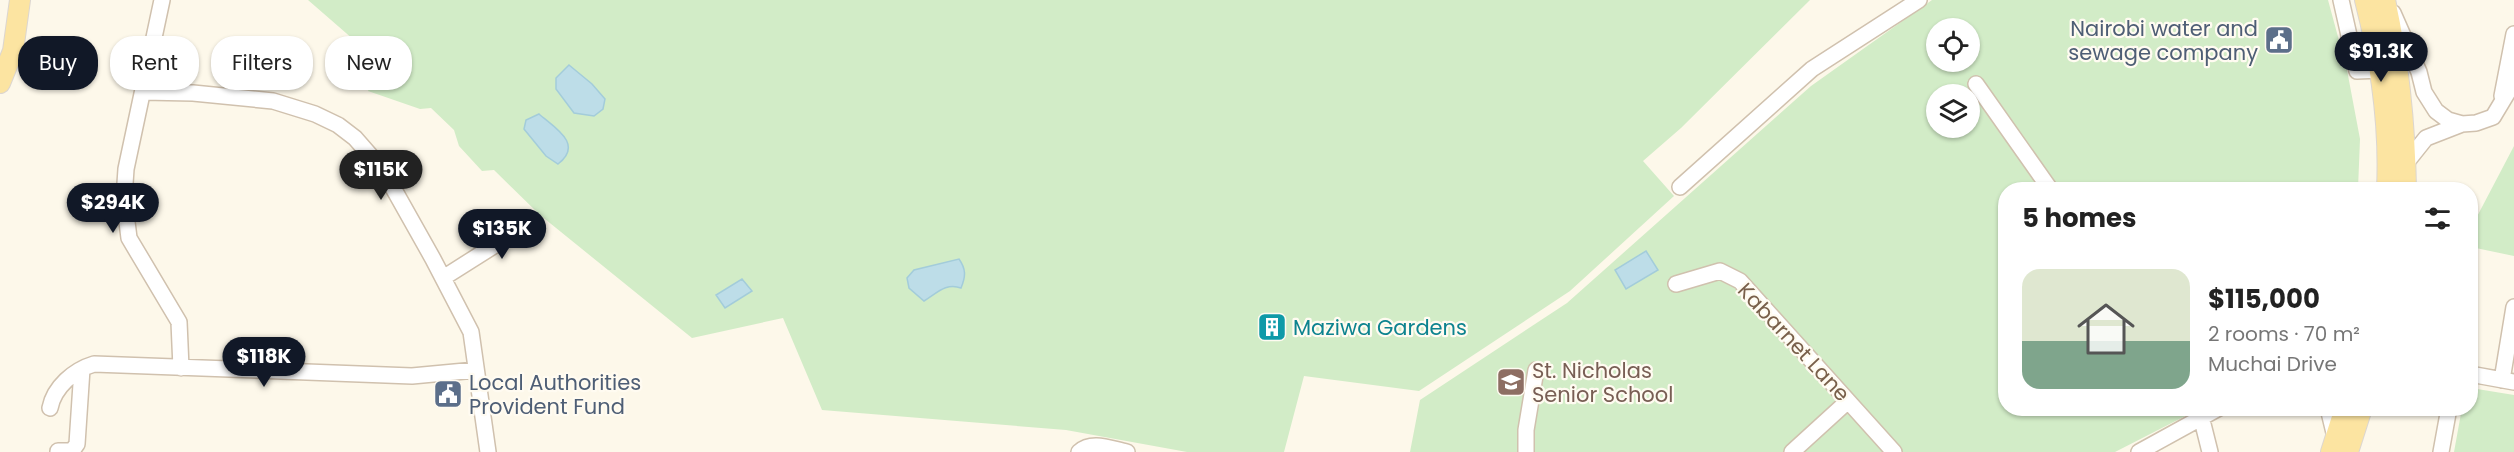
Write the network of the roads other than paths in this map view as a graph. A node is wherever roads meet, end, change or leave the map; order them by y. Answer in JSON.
{"nodes":[{"id":1,"x":20,"y":0,"type":"edge"},
{"id":2,"x":162,"y":0,"type":"edge"},
{"id":3,"x":1918,"y":0,"type":"edge"},
{"id":4,"x":2341,"y":0,"type":"edge"},
{"id":5,"x":2365,"y":0,"type":"edge"},
{"id":6,"x":2386,"y":0,"type":"edge"},
{"id":7,"x":2514,"y":34,"type":"edge"},
{"id":8,"x":2381,"y":70,"type":"junction"},
{"id":9,"x":2514,"y":82,"type":"edge"},
{"id":10,"x":0,"y":83,"type":"edge"},
{"id":11,"x":1980,"y":90,"type":"edge"},
{"id":12,"x":143,"y":92,"type":"junction"},
{"id":13,"x":2497,"y":111,"type":"junction"},
{"id":14,"x":2462,"y":124,"type":"junction"},
{"id":15,"x":2406,"y":163,"type":"junction"},
{"id":16,"x":2045,"y":182,"type":"edge"},
{"id":17,"x":2387,"y":182,"type":"edge"},
{"id":18,"x":2406,"y":182,"type":"edge"},
{"id":19,"x":1680,"y":187,"type":"dead end"},
{"id":20,"x":498,"y":224,"type":"dead end"},
{"id":21,"x":443,"y":278,"type":"junction"},
{"id":22,"x":1676,"y":284,"type":"dead end"},
{"id":23,"x":2514,"y":307,"type":"edge"},
{"id":24,"x":181,"y":368,"type":"junction"},
{"id":25,"x":82,"y":369,"type":"junction"},
{"id":26,"x":476,"y":370,"type":"junction"},
{"id":27,"x":1536,"y":370,"type":"dead end"},
{"id":28,"x":2478,"y":375,"type":"edge"},
{"id":29,"x":2508,"y":381,"type":"edge"},
{"id":30,"x":1848,"y":401,"type":"junction"},
{"id":31,"x":50,"y":408,"type":"dead end"},
{"id":32,"x":2194,"y":416,"type":"edge"},
{"id":33,"x":2201,"y":416,"type":"edge"},
{"id":34,"x":2330,"y":416,"type":"edge"},
{"id":35,"x":2344,"y":416,"type":"edge"},
{"id":36,"x":2358,"y":416,"type":"edge"},
{"id":37,"x":2448,"y":416,"type":"edge"},
{"id":38,"x":2340,"y":449,"type":"edge"},
{"id":39,"x":58,"y":451,"type":"edge"},
{"id":40,"x":488,"y":452,"type":"edge"},
{"id":41,"x":1079,"y":452,"type":"edge"},
{"id":42,"x":1127,"y":452,"type":"edge"},
{"id":43,"x":1526,"y":452,"type":"edge"},
{"id":44,"x":1792,"y":452,"type":"edge"},
{"id":45,"x":1894,"y":452,"type":"edge"},
{"id":46,"x":2139,"y":452,"type":"edge"},
{"id":47,"x":2210,"y":452,"type":"edge"},
{"id":48,"x":2441,"y":452,"type":"edge"}],
"edges":[{"from":1,"to":10,"type":"main road"},
{"from":2,"to":12,"type":"street"},
{"from":3,"to":19,"type":"street"},
{"from":4,"to":8,"type":"street"},
{"from":5,"to":8,"type":"main road"},
{"from":6,"to":14,"type":"street"},
{"from":6,"to":15,"type":"main road"},
{"from":7,"to":13,"type":"street"},
{"from":8,"to":17,"type":"main road"},
{"from":9,"to":13,"type":"street"},
{"from":11,"to":16,"type":"street"},
{"from":12,"to":21,"type":"street"},
{"from":12,"to":24,"type":"street"},
{"from":13,"to":14,"type":"street"},
{"from":14,"to":15,"type":"street"},
{"from":15,"to":18,"type":"main road"},
{"from":20,"to":21,"type":"street"},
{"from":21,"to":26,"type":"street"},
{"from":22,"to":30,"type":"street","name":"Kabarnet Lane"},
{"from":23,"to":29,"type":"street"},
{"from":24,"to":25,"type":"street"},
{"from":24,"to":26,"type":"street"},
{"from":25,"to":31,"type":"street"},
{"from":25,"to":39,"type":"street"},
{"from":26,"to":40,"type":"street"},
{"from":27,"to":43,"type":"street"},
{"from":28,"to":29,"type":"street"},
{"from":30,"to":44,"type":"street"},
{"from":30,"to":45,"type":"street","name":"Kabarnet Lane"},
{"from":32,"to":46,"type":"street"},
{"from":33,"to":47,"type":"street"},
{"from":34,"to":38,"type":"street"},
{"from":35,"to":38,"type":"main road"},
{"from":36,"to":38,"type":"main road"},
{"from":37,"to":48,"type":"street"},
{"from":41,"to":42,"type":"street"}]}
